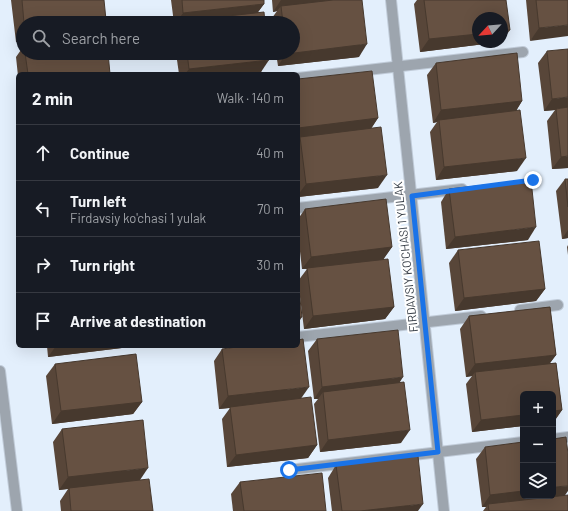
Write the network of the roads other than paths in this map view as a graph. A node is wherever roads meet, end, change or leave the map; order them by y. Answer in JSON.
{"nodes":[{"id":1,"x":391,"y":0,"type":"edge"},
{"id":2,"x":523,"y":52,"type":"dead end"},
{"id":3,"x":398,"y":66,"type":"junction"},
{"id":4,"x":300,"y":78,"type":"edge"},
{"id":5,"x":472,"y":188,"type":"edge"},
{"id":6,"x":412,"y":196,"type":"junction"},
{"id":7,"x":300,"y":208,"type":"edge"},
{"id":8,"x":558,"y":305,"type":"dead end"},
{"id":9,"x":511,"y":312,"type":"edge"},
{"id":10,"x":487,"y":315,"type":"edge"},
{"id":11,"x":424,"y":323,"type":"junction"},
{"id":12,"x":300,"y":337,"type":"edge"},
{"id":13,"x":0,"y":371,"type":"edge"},
{"id":14,"x":568,"y":437,"type":"edge"},
{"id":15,"x":556,"y":439,"type":"edge"},
{"id":16,"x":520,"y":442,"type":"edge"},
{"id":17,"x":438,"y":452,"type":"junction"},
{"id":18,"x":289,"y":470,"type":"dead end"},
{"id":19,"x":17,"y":511,"type":"edge"},
{"id":20,"x":444,"y":511,"type":"edge"}],
"edges":[{"from":1,"to":3,"type":"street","name":"FIRDAVSIY KO'CHASI 1 YULAK"},
{"from":2,"to":3,"type":"street"},
{"from":3,"to":4,"type":"street"},
{"from":3,"to":6,"type":"street","name":"FIRDAVSIY KO'CHASI 1 YULAK"},
{"from":5,"to":6,"type":"street"},
{"from":6,"to":7,"type":"street"},
{"from":6,"to":11,"type":"street","name":"FIRDAVSIY KO'CHASI 1 YULAK"},
{"from":8,"to":9,"type":"street"},
{"from":10,"to":11,"type":"street"},
{"from":11,"to":12,"type":"street"},
{"from":11,"to":17,"type":"street","name":"FIRDAVSIY KO'CHASI 1 YULAK"},
{"from":13,"to":19,"type":"street"},
{"from":14,"to":15,"type":"street"},
{"from":16,"to":17,"type":"street"},
{"from":17,"to":18,"type":"street"},
{"from":17,"to":20,"type":"street","name":"FIRDAVSIY KO'CHASI 1 YULAK"}]}
